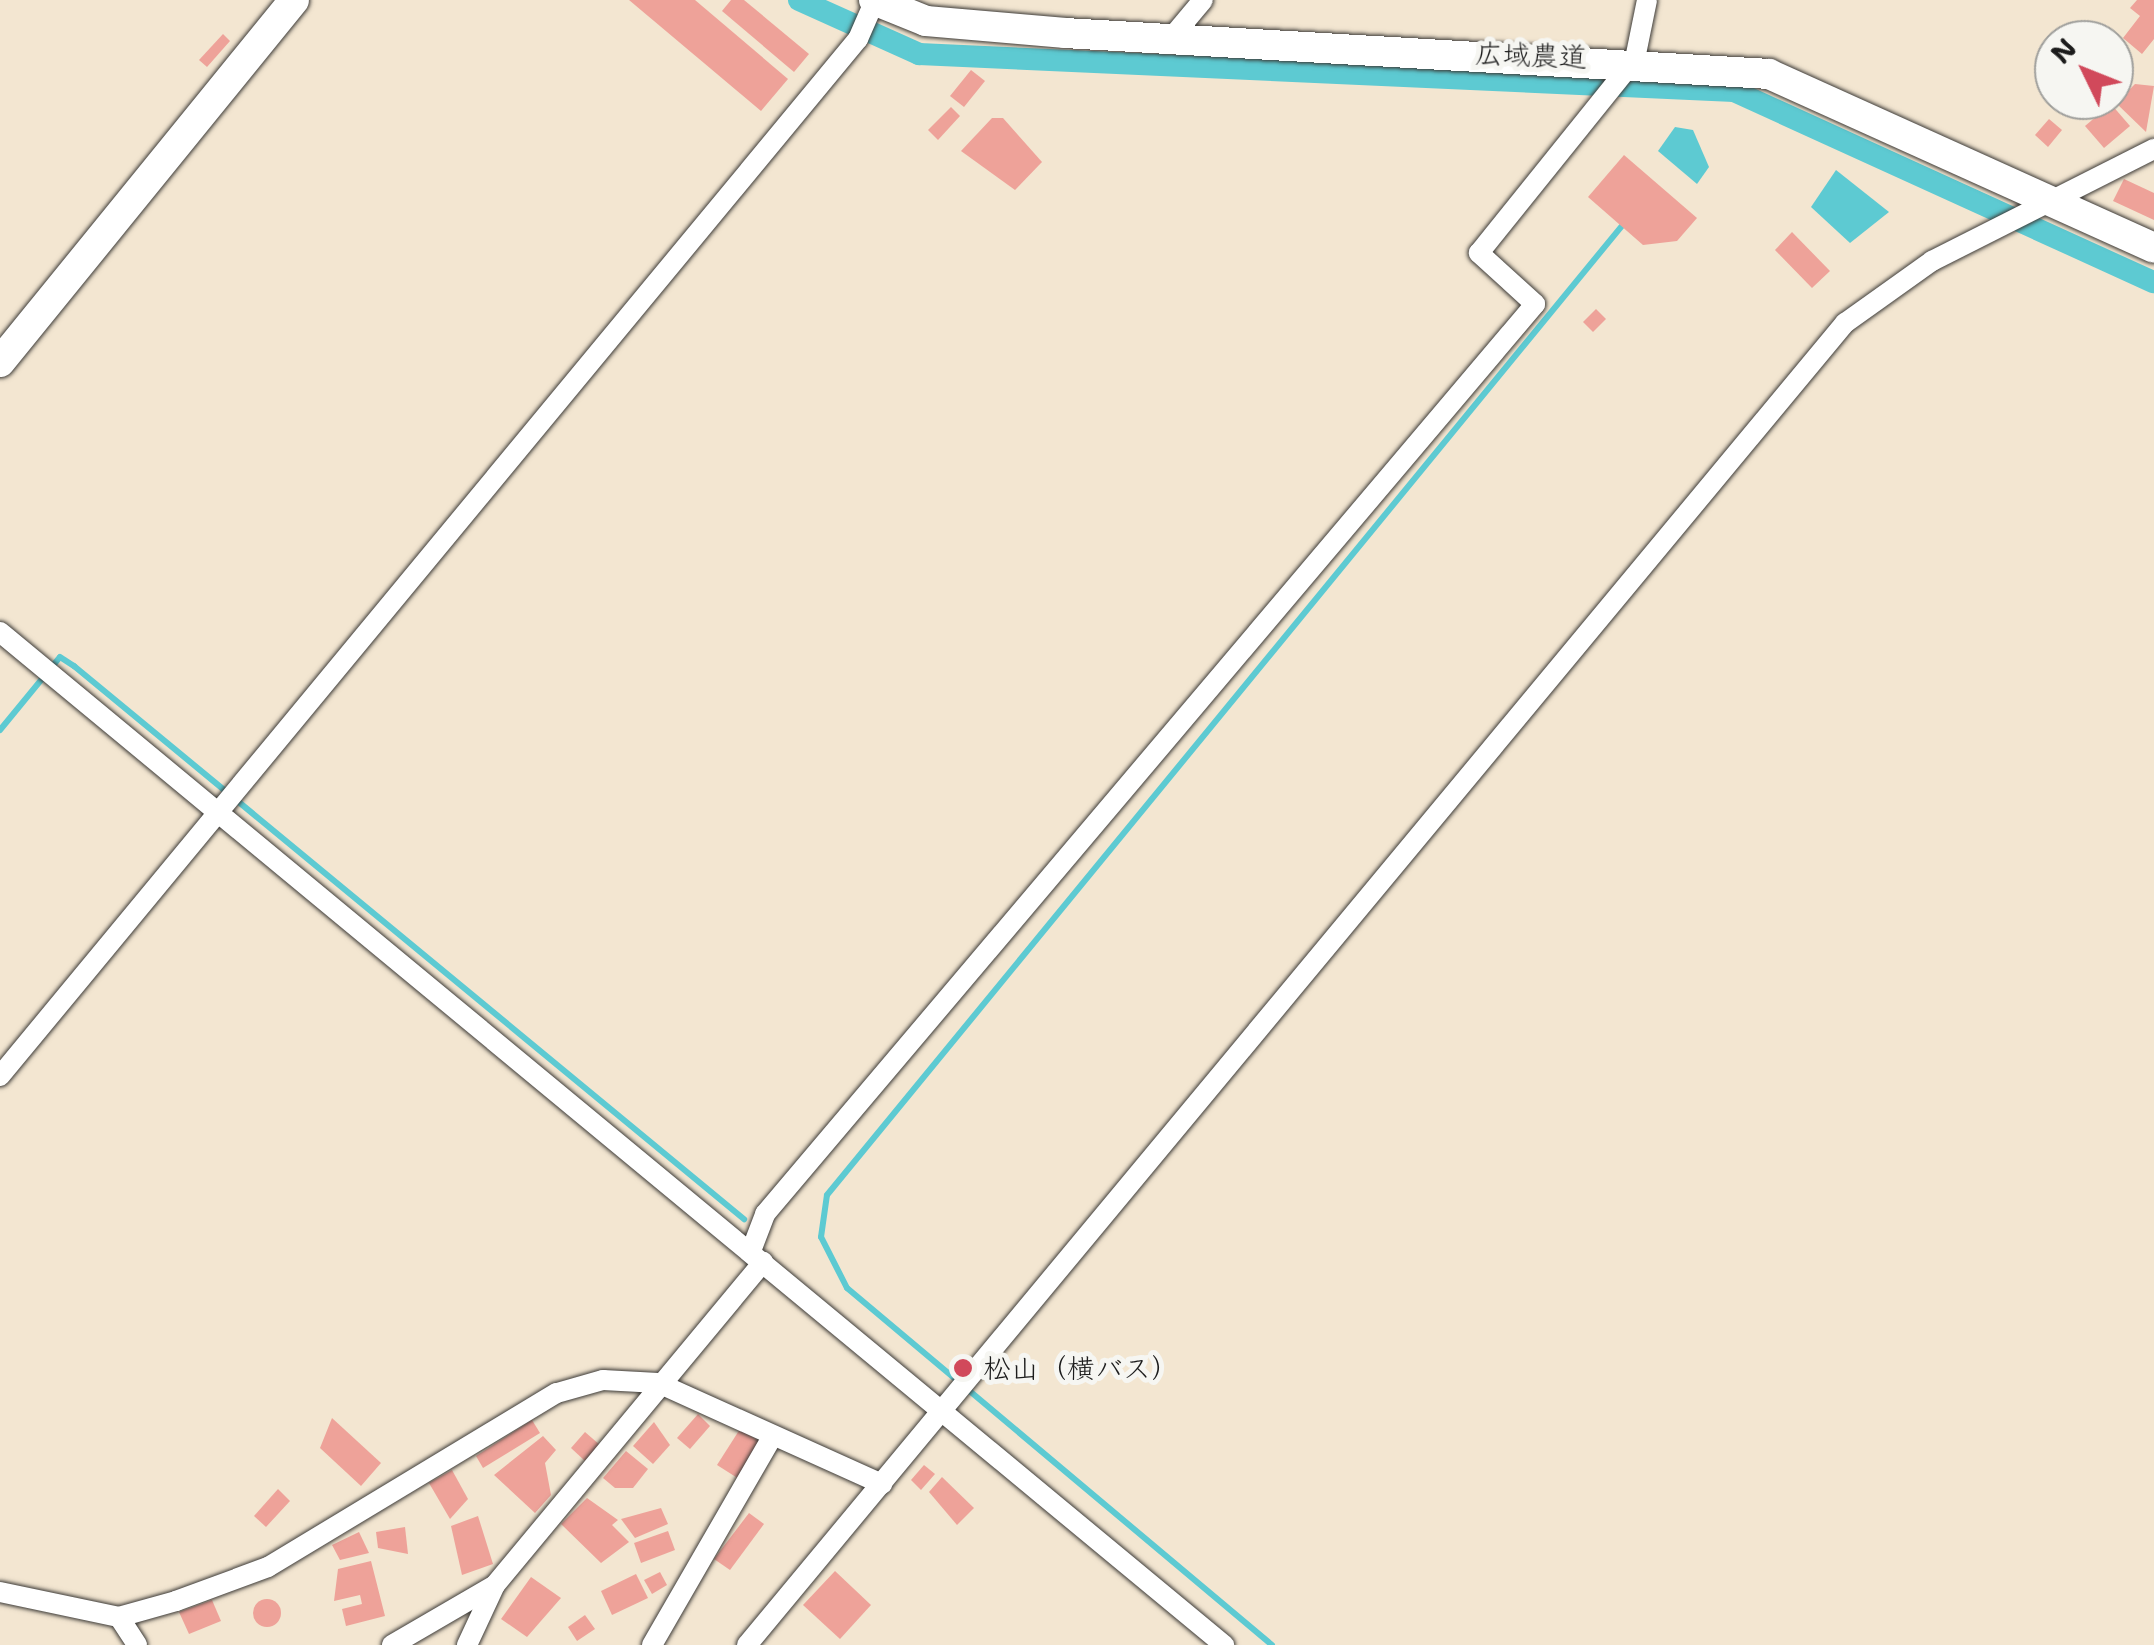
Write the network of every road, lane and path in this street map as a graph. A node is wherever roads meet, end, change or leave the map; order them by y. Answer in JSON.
{"nodes":[{"id":1,"x":294,"y":0,"type":"edge"},
{"id":2,"x":875,"y":0,"type":"edge"},
{"id":3,"x":1203,"y":0,"type":"edge"},
{"id":4,"x":1647,"y":0,"type":"edge"},
{"id":5,"x":932,"y":10,"type":"edge"},
{"id":6,"x":1172,"y":37,"type":"junction"},
{"id":7,"x":1635,"y":60,"type":"junction"},
{"id":8,"x":2154,"y":149,"type":"edge"},
{"id":9,"x":2054,"y":204,"type":"junction"},
{"id":10,"x":2154,"y":248,"type":"edge"},
{"id":11,"x":0,"y":362,"type":"edge"},
{"id":12,"x":0,"y":632,"type":"edge"},
{"id":13,"x":221,"y":815,"type":"junction"},
{"id":14,"x":0,"y":1076,"type":"edge"},
{"id":15,"x":757,"y":1256,"type":"junction"},
{"id":16,"x":658,"y":1384,"type":"junction"},
{"id":17,"x":940,"y":1410,"type":"junction"},
{"id":18,"x":772,"y":1435,"type":"junction"},
{"id":19,"x":882,"y":1484,"type":"junction"},
{"id":20,"x":495,"y":1585,"type":"junction"},
{"id":21,"x":0,"y":1592,"type":"edge"},
{"id":22,"x":118,"y":1618,"type":"junction"},
{"id":23,"x":137,"y":1645,"type":"edge"},
{"id":24,"x":392,"y":1645,"type":"edge"},
{"id":25,"x":467,"y":1645,"type":"edge"},
{"id":26,"x":652,"y":1645,"type":"edge"},
{"id":27,"x":747,"y":1645,"type":"edge"},
{"id":28,"x":1224,"y":1645,"type":"edge"}],
"edges":[{"from":1,"to":11,"type":"street"},
{"from":2,"to":5,"type":"street","name":"広域農道"},
{"from":2,"to":13,"type":"street"},
{"from":3,"to":6,"type":"street"},
{"from":4,"to":7,"type":"street"},
{"from":5,"to":6,"type":"street","name":"広域農道"},
{"from":6,"to":7,"type":"street","name":"広域農道"},
{"from":7,"to":9,"type":"street","name":"広域農道"},
{"from":7,"to":15,"type":"street"},
{"from":8,"to":9,"type":"street"},
{"from":9,"to":10,"type":"street","name":"広域農道"},
{"from":9,"to":17,"type":"street"},
{"from":12,"to":13,"type":"street"},
{"from":13,"to":14,"type":"street"},
{"from":13,"to":15,"type":"street"},
{"from":15,"to":16,"type":"street"},
{"from":15,"to":17,"type":"street"},
{"from":16,"to":18,"type":"street"},
{"from":16,"to":20,"type":"street"},
{"from":16,"to":22,"type":"street"},
{"from":17,"to":19,"type":"street"},
{"from":17,"to":28,"type":"street"},
{"from":18,"to":19,"type":"street"},
{"from":18,"to":26,"type":"street"},
{"from":19,"to":27,"type":"street"},
{"from":20,"to":24,"type":"street"},
{"from":20,"to":25,"type":"street"},
{"from":21,"to":22,"type":"street"},
{"from":22,"to":23,"type":"street"}]}
